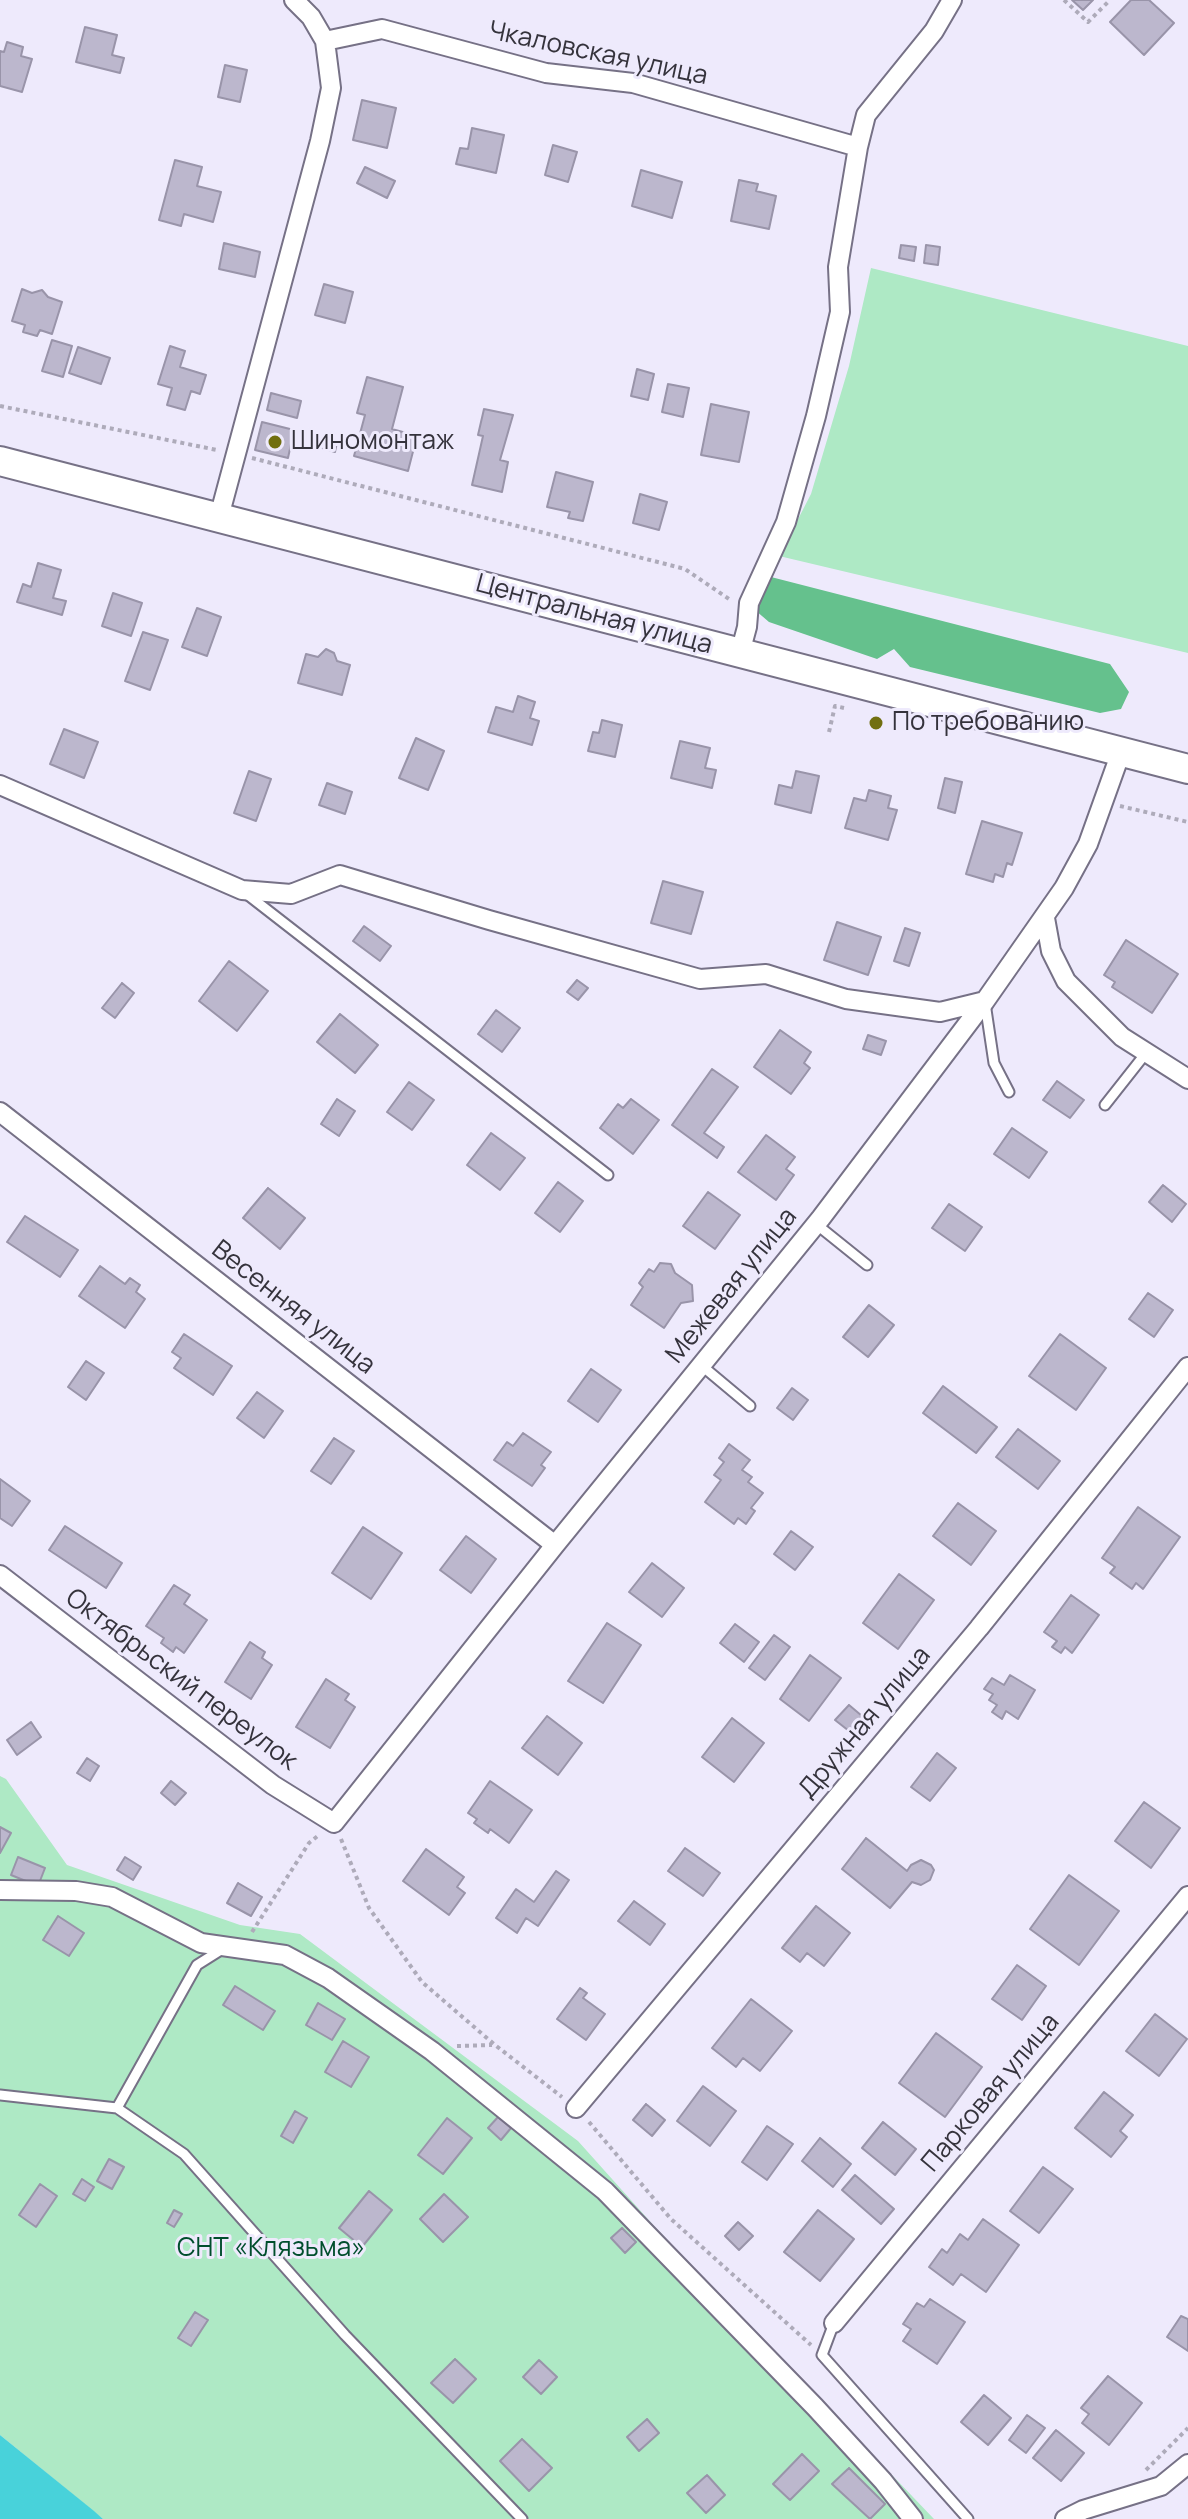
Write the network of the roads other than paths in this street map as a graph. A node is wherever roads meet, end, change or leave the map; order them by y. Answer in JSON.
{"nodes":[{"id":1,"x":294,"y":0,"type":"edge"},
{"id":2,"x":952,"y":0,"type":"edge"},
{"id":3,"x":325,"y":41,"type":"junction"},
{"id":4,"x":858,"y":147,"type":"junction"},
{"id":5,"x":0,"y":461,"type":"edge"},
{"id":6,"x":219,"y":517,"type":"junction"},
{"id":7,"x":744,"y":640,"type":"junction"},
{"id":8,"x":1121,"y":752,"type":"junction"},
{"id":9,"x":1188,"y":769,"type":"edge"},
{"id":10,"x":0,"y":785,"type":"edge"},
{"id":11,"x":242,"y":890,"type":"junction"},
{"id":12,"x":1045,"y":918,"type":"junction"},
{"id":13,"x":985,"y":1001,"type":"junction"},
{"id":14,"x":1146,"y":1053,"type":"junction"},
{"id":15,"x":1188,"y":1079,"type":"edge"},
{"id":16,"x":1009,"y":1092,"type":"dead end"},
{"id":17,"x":1105,"y":1105,"type":"dead end"},
{"id":18,"x":0,"y":1112,"type":"edge"},
{"id":19,"x":608,"y":1175,"type":"dead end"},
{"id":20,"x":816,"y":1224,"type":"junction"},
{"id":21,"x":867,"y":1265,"type":"dead end"},
{"id":22,"x":701,"y":1365,"type":"junction"},
{"id":23,"x":1188,"y":1367,"type":"edge"},
{"id":24,"x":750,"y":1406,"type":"dead end"},
{"id":25,"x":555,"y":1545,"type":"junction"},
{"id":26,"x":0,"y":1575,"type":"edge"},
{"id":27,"x":334,"y":1823,"type":"joint"},
{"id":28,"x":0,"y":1890,"type":"edge"},
{"id":29,"x":1188,"y":1896,"type":"edge"},
{"id":30,"x":225,"y":1947,"type":"junction"},
{"id":31,"x":0,"y":2095,"type":"edge"},
{"id":32,"x":117,"y":2108,"type":"junction"},
{"id":33,"x":576,"y":2108,"type":"road end"},
{"id":34,"x":834,"y":2323,"type":"joint"},
{"id":35,"x":1188,"y":2464,"type":"edge"},
{"id":36,"x":522,"y":2519,"type":"edge"},
{"id":37,"x":913,"y":2519,"type":"edge"},
{"id":38,"x":968,"y":2519,"type":"edge"},
{"id":39,"x":1065,"y":2519,"type":"edge"}],
"edges":[{"from":1,"to":3,"type":"street"},
{"from":2,"to":4,"type":"street"},
{"from":3,"to":4,"type":"street","name":"Чкаловская улица"},
{"from":3,"to":6,"type":"street"},
{"from":4,"to":7,"type":"street"},
{"from":5,"to":6,"type":"main road","name":"Центральная улица"},
{"from":6,"to":7,"type":"main road","name":"Центральная улица"},
{"from":7,"to":8,"type":"main road","name":"Центральная улица"},
{"from":8,"to":9,"type":"main road","name":"Центральная улица"},
{"from":8,"to":12,"type":"street","name":"Межевая улица"},
{"from":10,"to":11,"type":"street"},
{"from":11,"to":13,"type":"street"},
{"from":11,"to":19,"type":"lane"},
{"from":12,"to":13,"type":"street","name":"Межевая улица"},
{"from":12,"to":14,"type":"street"},
{"from":13,"to":16,"type":"lane"},
{"from":13,"to":20,"type":"street","name":"Межевая улица"},
{"from":14,"to":15,"type":"street"},
{"from":14,"to":17,"type":"lane"},
{"from":18,"to":25,"type":"street","name":"Весенняя улица"},
{"from":20,"to":21,"type":"lane"},
{"from":20,"to":22,"type":"street","name":"Межевая улица"},
{"from":22,"to":24,"type":"lane"},
{"from":22,"to":25,"type":"street","name":"Межевая улица"},
{"from":23,"to":33,"type":"street","name":"Дружная улица"},
{"from":25,"to":27,"type":"street","name":"Межевая улица"},
{"from":26,"to":27,"type":"street","name":"Октябрьский переулок"},
{"from":28,"to":30,"type":"street"},
{"from":29,"to":34,"type":"street","name":"Парковая улица"},
{"from":30,"to":32,"type":"lane"},
{"from":30,"to":37,"type":"street"},
{"from":31,"to":32,"type":"lane"},
{"from":32,"to":36,"type":"lane"},
{"from":34,"to":38,"type":"lane"},
{"from":35,"to":39,"type":"street"}]}
